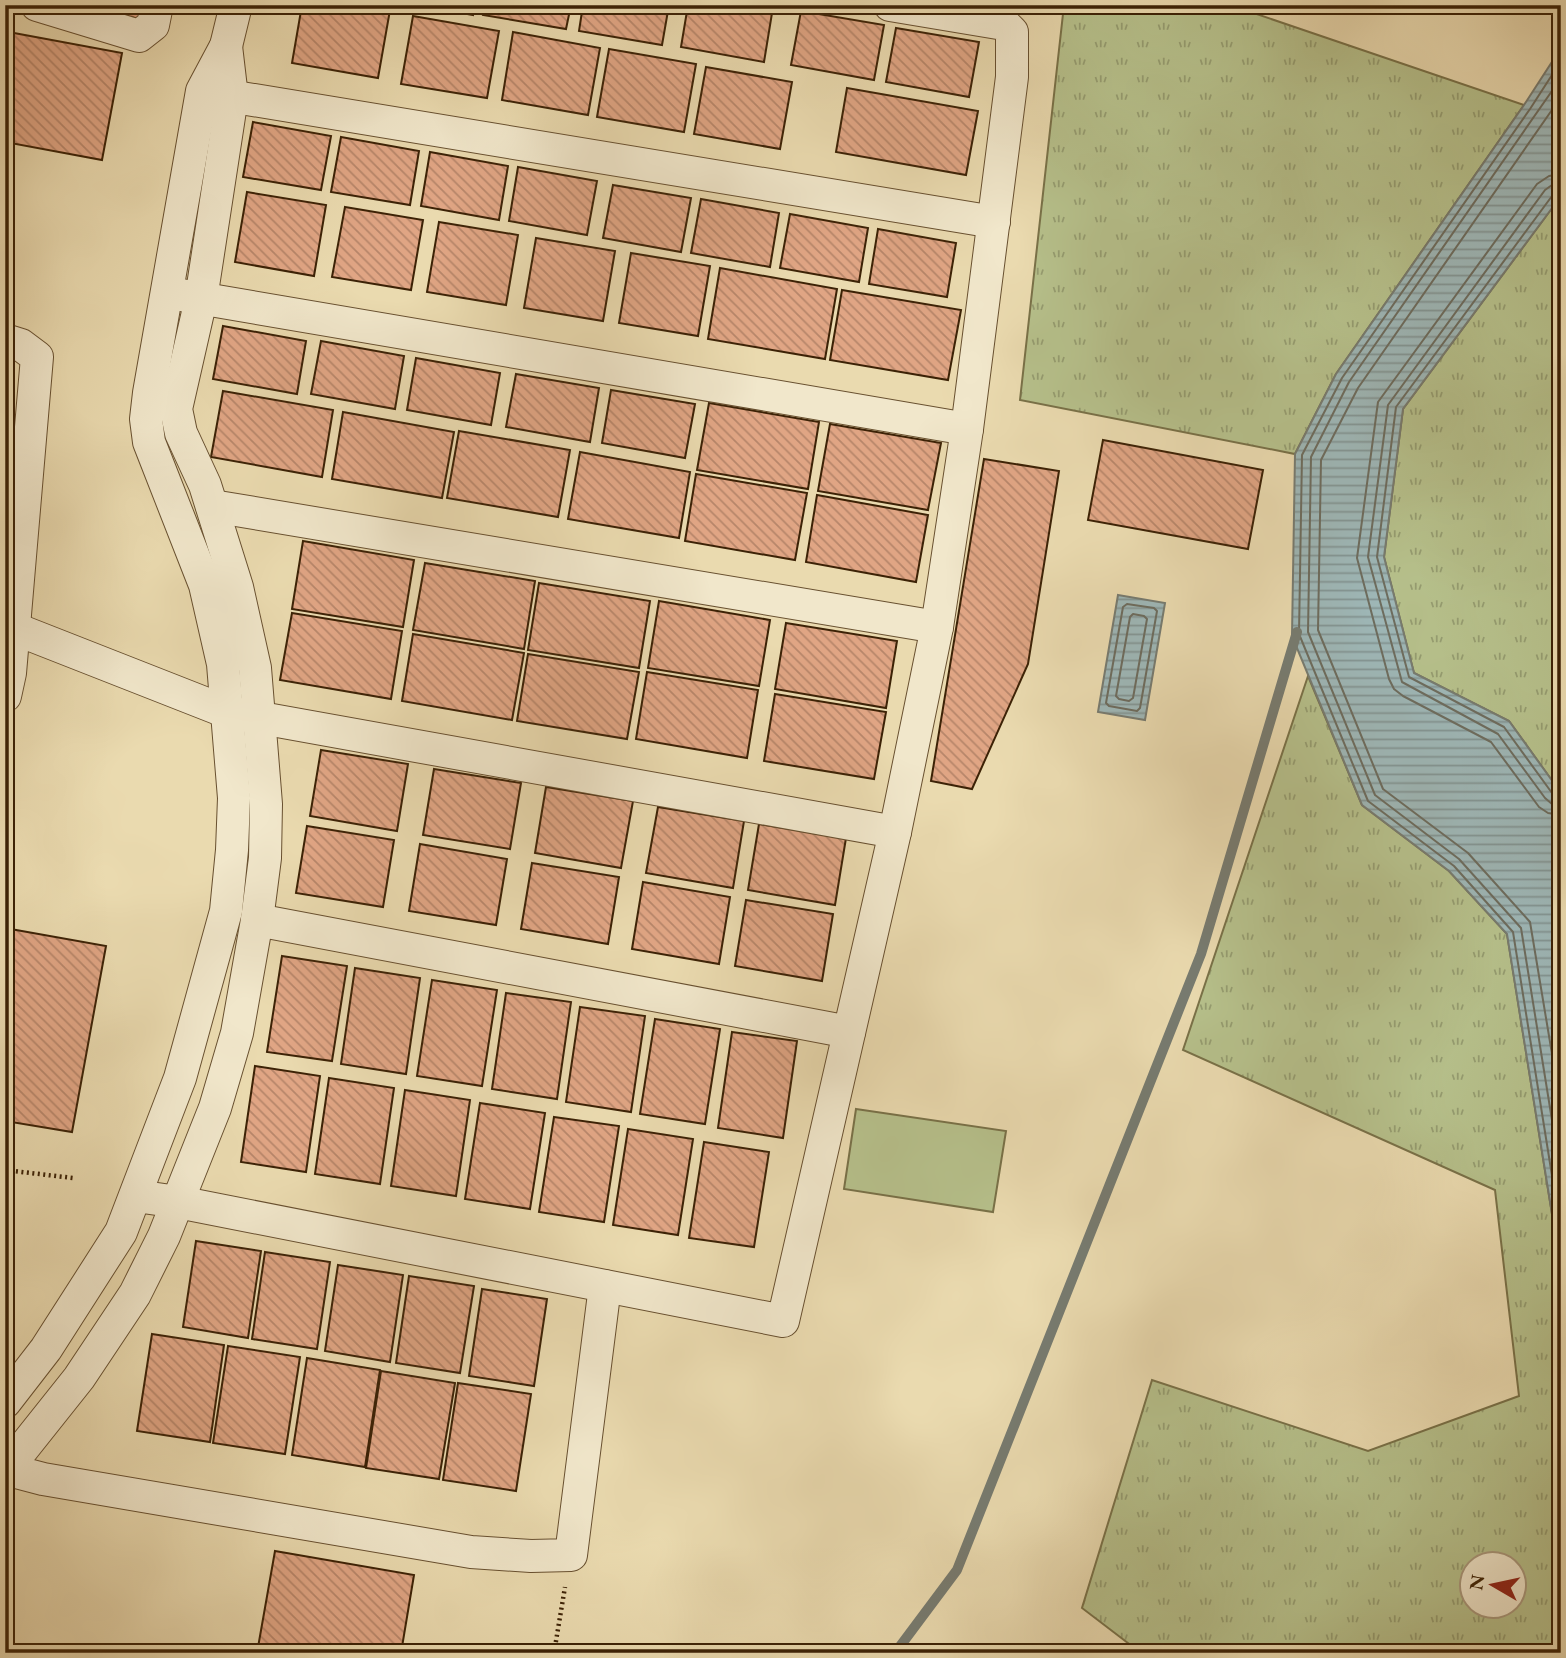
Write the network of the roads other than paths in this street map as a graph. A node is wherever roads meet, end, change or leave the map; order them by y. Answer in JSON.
{"nodes":[{"id":1,"x":37,"y":5,"type":"edge"},
{"id":2,"x":157,"y":5,"type":"edge"},
{"id":3,"x":236,"y":5,"type":"edge"},
{"id":4,"x":890,"y":5,"type":"edge"},
{"id":5,"x":217,"y":94,"type":"junction"},
{"id":6,"x":994,"y":222,"type":"junction"},
{"id":7,"x":166,"y":293,"type":"junction"},
{"id":8,"x":201,"y":299,"type":"junction"},
{"id":9,"x":5,"y":340,"type":"edge"},
{"id":10,"x":967,"y":429,"type":"junction"},
{"id":11,"x":212,"y":506,"type":"junction"},
{"id":12,"x":937,"y":627,"type":"junction"},
{"id":13,"x":13,"y":628,"type":"junction"},
{"id":14,"x":5,"y":696,"type":"edge"},
{"id":15,"x":227,"y":712,"type":"junction"},
{"id":16,"x":259,"y":719,"type":"junction"},
{"id":17,"x":895,"y":832,"type":"junction"},
{"id":18,"x":257,"y":920,"type":"junction"},
{"id":19,"x":849,"y":1032,"type":"junction"},
{"id":20,"x":136,"y":1196,"type":"junction"},
{"id":21,"x":178,"y":1202,"type":"junction"},
{"id":22,"x":605,"y":1286,"type":"junction"},
{"id":23,"x":5,"y":1402,"type":"edge"},
{"id":24,"x":6,"y":1470,"type":"edge"}],
"edges":[{"from":1,"to":2,"type":"street"},
{"from":3,"to":5,"type":"street"},
{"from":4,"to":6,"type":"street"},
{"from":5,"to":6,"type":"street"},
{"from":5,"to":7,"type":"street"},
{"from":5,"to":8,"type":"street"},
{"from":6,"to":10,"type":"street"},
{"from":7,"to":8,"type":"street"},
{"from":7,"to":15,"type":"street"},
{"from":8,"to":10,"type":"street"},
{"from":8,"to":11,"type":"street"},
{"from":9,"to":13,"type":"street"},
{"from":10,"to":12,"type":"street"},
{"from":11,"to":12,"type":"street"},
{"from":11,"to":16,"type":"street"},
{"from":12,"to":17,"type":"street"},
{"from":13,"to":14,"type":"street"},
{"from":13,"to":15,"type":"street"},
{"from":15,"to":16,"type":"street"},
{"from":15,"to":20,"type":"street"},
{"from":16,"to":17,"type":"street"},
{"from":16,"to":18,"type":"street"},
{"from":17,"to":19,"type":"street"},
{"from":18,"to":19,"type":"street"},
{"from":18,"to":21,"type":"street"},
{"from":19,"to":22,"type":"street"},
{"from":20,"to":21,"type":"street"},
{"from":20,"to":23,"type":"street"},
{"from":21,"to":22,"type":"street"},
{"from":21,"to":24,"type":"street"},
{"from":22,"to":24,"type":"street"}]}
